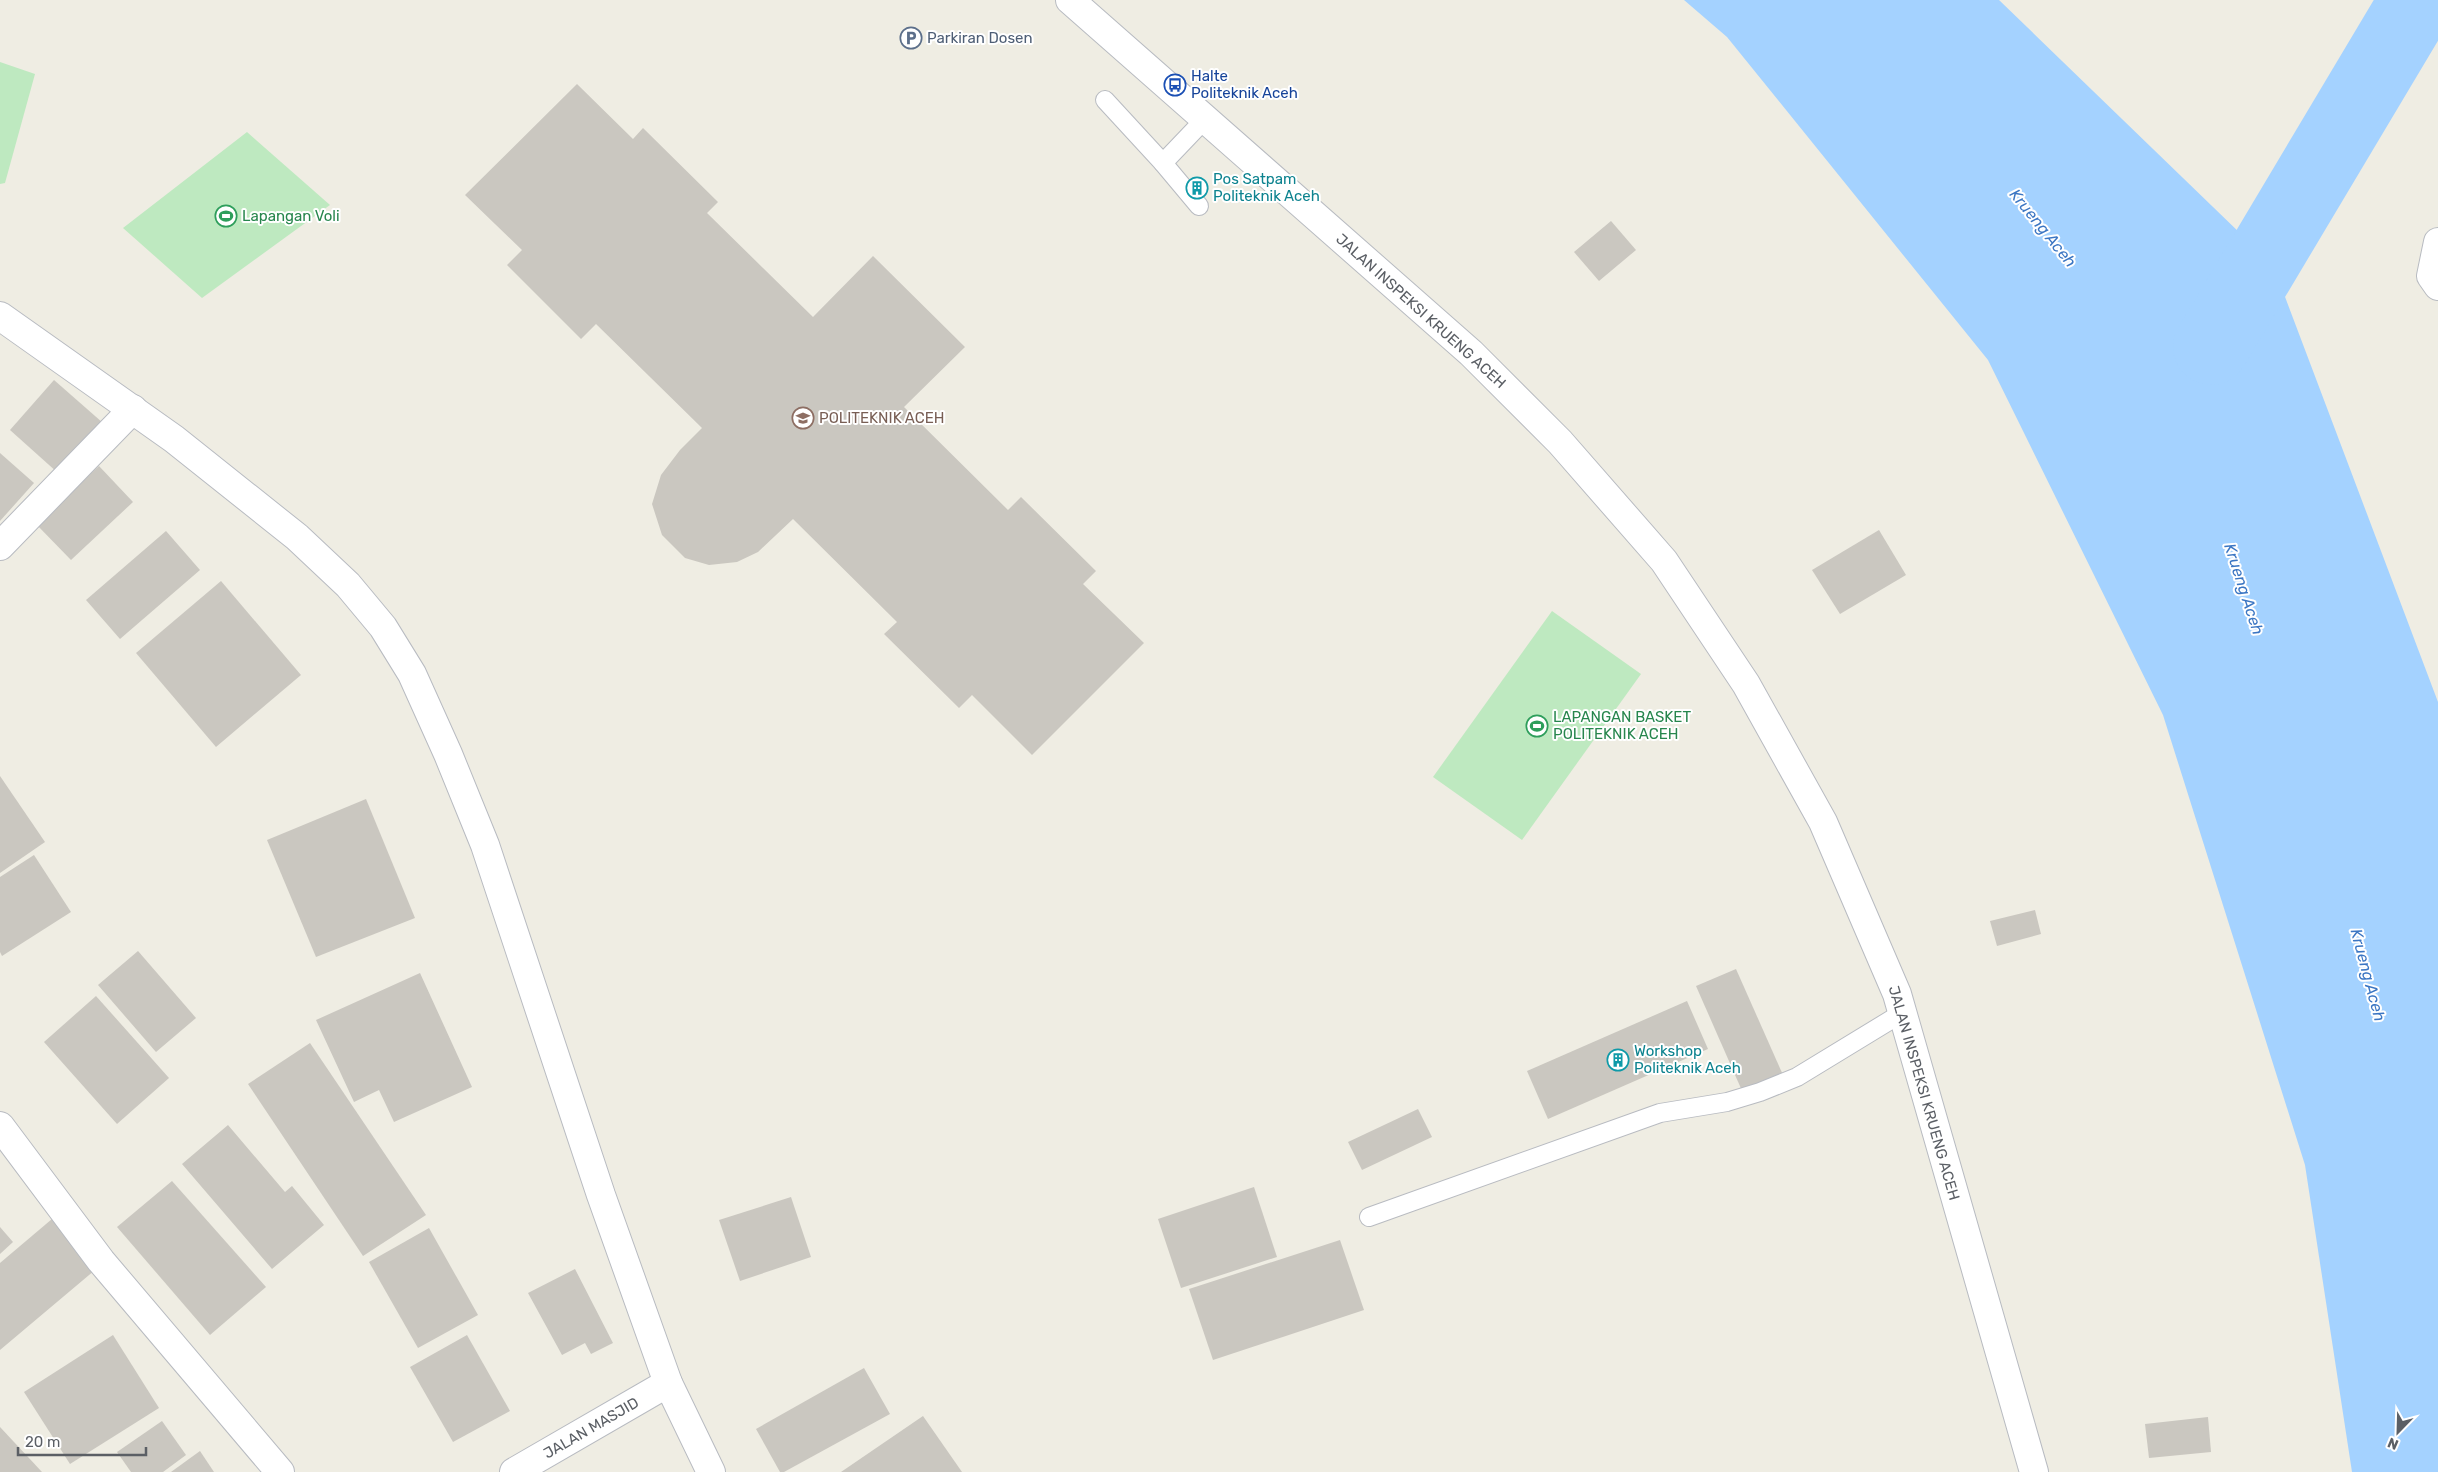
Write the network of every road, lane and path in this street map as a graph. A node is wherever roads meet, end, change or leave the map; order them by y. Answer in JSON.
{"nodes":[{"id":1,"x":1070,"y":0,"type":"edge"},
{"id":2,"x":1105,"y":100,"type":"dead end"},
{"id":3,"x":1205,"y":119,"type":"junction"},
{"id":4,"x":1163,"y":163,"type":"junction"},
{"id":5,"x":1199,"y":206,"type":"dead end"},
{"id":6,"x":2438,"y":242,"type":"edge"},
{"id":7,"x":2438,"y":286,"type":"edge"},
{"id":8,"x":0,"y":316,"type":"edge"},
{"id":9,"x":133,"y":410,"type":"junction"},
{"id":10,"x":0,"y":546,"type":"edge"},
{"id":11,"x":1902,"y":1013,"type":"junction"},
{"id":12,"x":0,"y":1126,"type":"edge"},
{"id":13,"x":1369,"y":1217,"type":"dead end"},
{"id":14,"x":668,"y":1383,"type":"junction"},
{"id":15,"x":280,"y":1472,"type":"edge"},
{"id":16,"x":514,"y":1472,"type":"edge"},
{"id":17,"x":711,"y":1472,"type":"edge"},
{"id":18,"x":2034,"y":1472,"type":"edge"}],
"edges":[{"from":1,"to":3,"type":"street","name":"JALAN INSPEKSI KRUENG ACEH"},
{"from":2,"to":4,"type":"lane"},
{"from":3,"to":4,"type":"lane"},
{"from":3,"to":11,"type":"street","name":"JALAN INSPEKSI KRUENG ACEH"},
{"from":4,"to":5,"type":"lane"},
{"from":6,"to":7,"type":"street"},
{"from":8,"to":9,"type":"street"},
{"from":9,"to":10,"type":"street"},
{"from":9,"to":14,"type":"street"},
{"from":11,"to":13,"type":"lane"},
{"from":11,"to":18,"type":"street","name":"JALAN INSPEKSI KRUENG ACEH"},
{"from":12,"to":15,"type":"street"},
{"from":14,"to":16,"type":"street","name":"JALAN MASJID"},
{"from":14,"to":17,"type":"street"}]}
